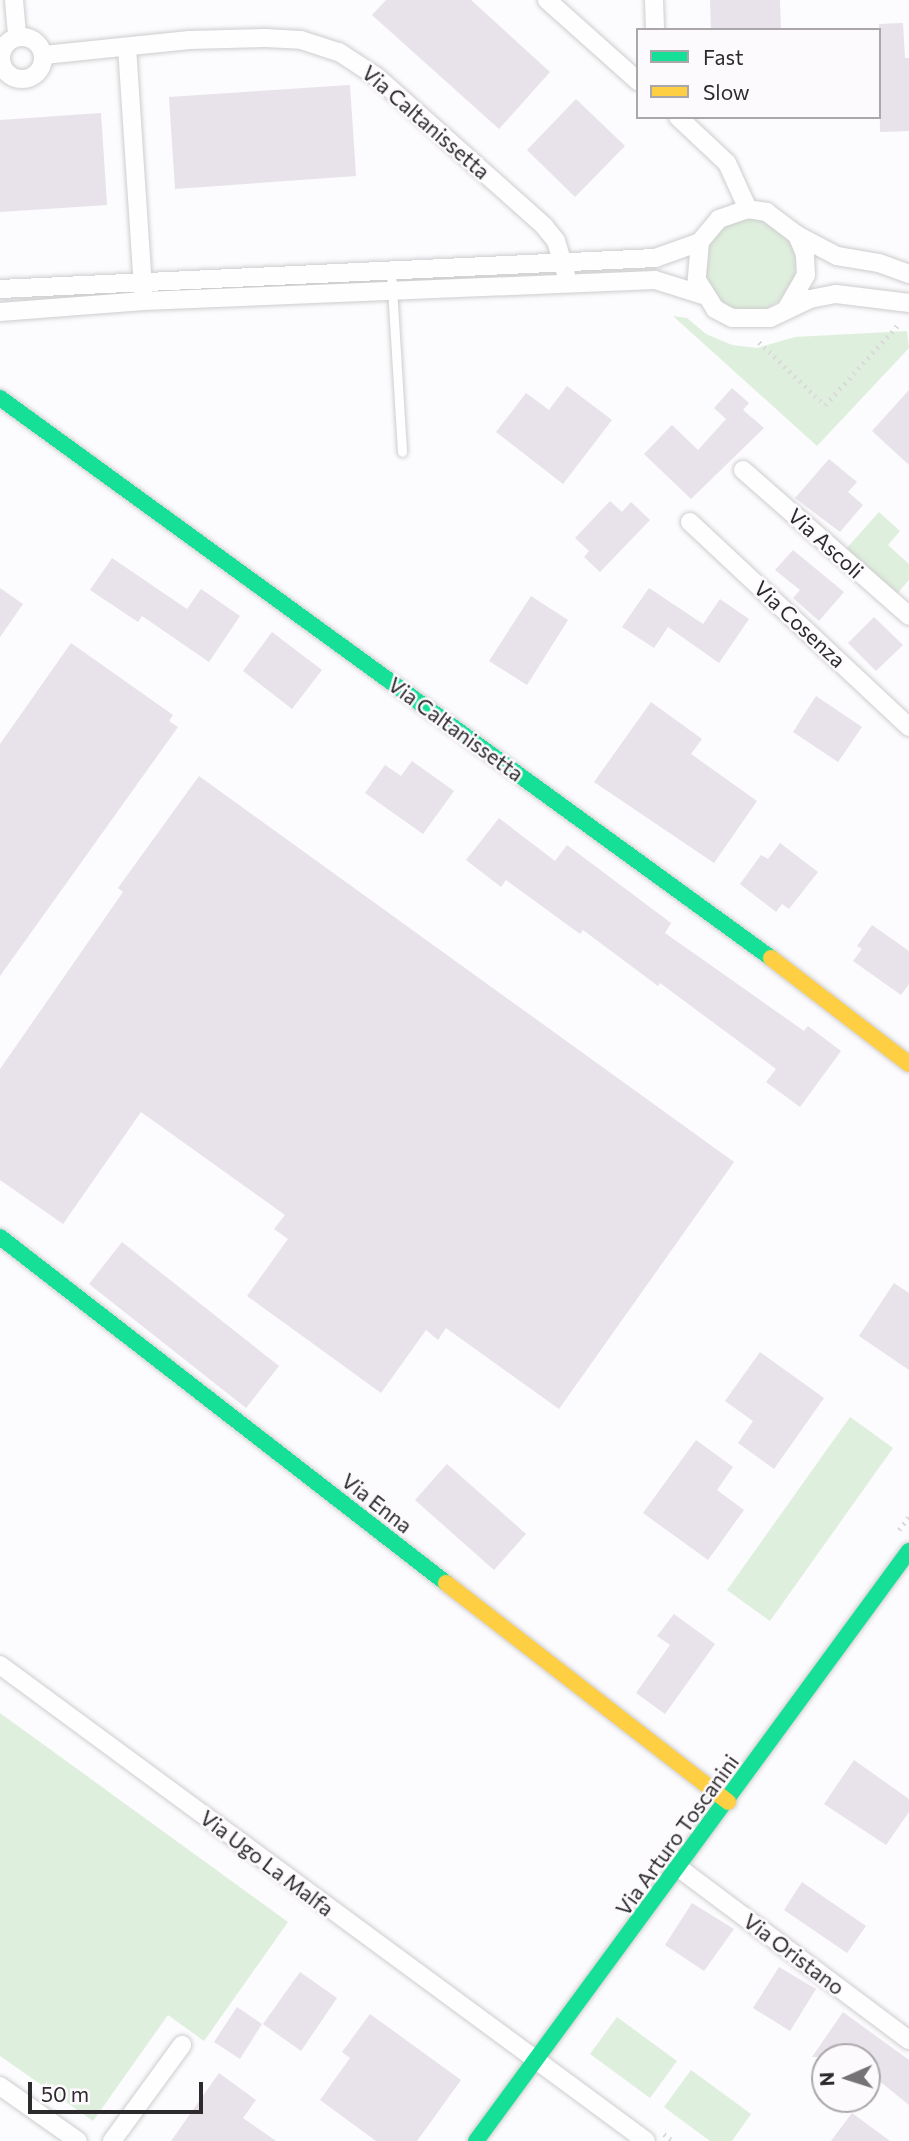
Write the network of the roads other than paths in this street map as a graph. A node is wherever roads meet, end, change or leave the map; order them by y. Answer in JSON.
{"nodes":[{"id":1,"x":14,"y":0,"type":"edge"},
{"id":2,"x":547,"y":0,"type":"edge"},
{"id":3,"x":654,"y":0,"type":"edge"},
{"id":4,"x":655,"y":28,"type":"edge"},
{"id":5,"x":17,"y":37,"type":"junction"},
{"id":6,"x":127,"y":47,"type":"junction"},
{"id":7,"x":44,"y":55,"type":"junction"},
{"id":8,"x":1,"y":61,"type":"edge"},
{"id":9,"x":636,"y":79,"type":"edge"},
{"id":10,"x":680,"y":119,"type":"edge"},
{"id":11,"x":748,"y":209,"type":"junction"},
{"id":12,"x":797,"y":235,"type":"junction"},
{"id":13,"x":700,"y":242,"type":"junction"},
{"id":14,"x":563,"y":264,"type":"junction"},
{"id":15,"x":391,"y":271,"type":"junction"},
{"id":16,"x":907,"y":271,"type":"edge"},
{"id":17,"x":142,"y":280,"type":"junction"},
{"id":18,"x":570,"y":285,"type":"junction"},
{"id":19,"x":0,"y":289,"type":"edge"},
{"id":20,"x":392,"y":292,"type":"junction"},
{"id":21,"x":703,"y":295,"type":"junction"},
{"id":22,"x":144,"y":301,"type":"junction"},
{"id":23,"x":909,"y":303,"type":"edge"},
{"id":24,"x":787,"y":308,"type":"junction"},
{"id":25,"x":0,"y":312,"type":"edge"},
{"id":26,"x":0,"y":398,"type":"edge"},
{"id":27,"x":402,"y":452,"type":"dead end"},
{"id":28,"x":743,"y":470,"type":"dead end"},
{"id":29,"x":690,"y":522,"type":"dead end"},
{"id":30,"x":909,"y":617,"type":"edge"},
{"id":31,"x":909,"y":727,"type":"edge"},
{"id":32,"x":909,"y":1064,"type":"edge"},
{"id":33,"x":0,"y":1237,"type":"edge"},
{"id":34,"x":909,"y":1551,"type":"edge"},
{"id":35,"x":0,"y":1665,"type":"edge"},
{"id":36,"x":728,"y":1802,"type":"junction"},
{"id":37,"x":679,"y":1868,"type":"junction"},
{"id":38,"x":909,"y":2040,"type":"edge"},
{"id":39,"x":182,"y":2045,"type":"dead end"},
{"id":40,"x":534,"y":2060,"type":"junction"},
{"id":41,"x":0,"y":2086,"type":"edge"},
{"id":42,"x":78,"y":2141,"type":"edge"},
{"id":43,"x":112,"y":2141,"type":"edge"},
{"id":44,"x":476,"y":2141,"type":"edge"},
{"id":45,"x":646,"y":2141,"type":"edge"}],
"edges":[{"from":1,"to":5,"type":"street"},
{"from":2,"to":9,"type":"street"},
{"from":3,"to":4,"type":"street"},
{"from":5,"to":7,"type":"street"},
{"from":5,"to":8,"type":"street"},
{"from":6,"to":7,"type":"street","name":"Via Caltanissetta"},
{"from":6,"to":14,"type":"street","name":"Via Caltanissetta"},
{"from":6,"to":17,"type":"street"},
{"from":7,"to":8,"type":"street"},
{"from":10,"to":11,"type":"street"},
{"from":11,"to":12,"type":"street"},
{"from":11,"to":13,"type":"street"},
{"from":12,"to":16,"type":"street"},
{"from":12,"to":24,"type":"street"},
{"from":13,"to":14,"type":"street"},
{"from":13,"to":21,"type":"street"},
{"from":14,"to":15,"type":"street"},
{"from":14,"to":18,"type":"street","name":"Via Caltanissetta"},
{"from":15,"to":17,"type":"street"},
{"from":15,"to":20,"type":"lane"},
{"from":17,"to":19,"type":"street"},
{"from":17,"to":22,"type":"street"},
{"from":18,"to":20,"type":"street"},
{"from":18,"to":21,"type":"street"},
{"from":20,"to":22,"type":"street"},
{"from":20,"to":27,"type":"lane"},
{"from":21,"to":24,"type":"street"},
{"from":22,"to":25,"type":"street"},
{"from":23,"to":24,"type":"street"},
{"from":26,"to":32,"type":"street","name":"Via Caltanissetta"},
{"from":28,"to":30,"type":"street","name":"Via Ascoli"},
{"from":29,"to":31,"type":"street","name":"Via Cosenza"},
{"from":33,"to":36,"type":"street","name":"Via Enna"},
{"from":34,"to":36,"type":"street","name":"Via Arturo Toscanini"},
{"from":35,"to":40,"type":"street","name":"Via Ugo La Malfa"},
{"from":36,"to":37,"type":"street","name":"Via Arturo Toscanini"},
{"from":37,"to":38,"type":"street","name":"Via Oristano"},
{"from":37,"to":40,"type":"street","name":"Via Arturo Toscanini"},
{"from":39,"to":43,"type":"street"},
{"from":40,"to":44,"type":"street","name":"Via Arturo Toscanini"},
{"from":40,"to":45,"type":"street","name":"Via Ugo La Malfa"},
{"from":41,"to":42,"type":"street"}]}
